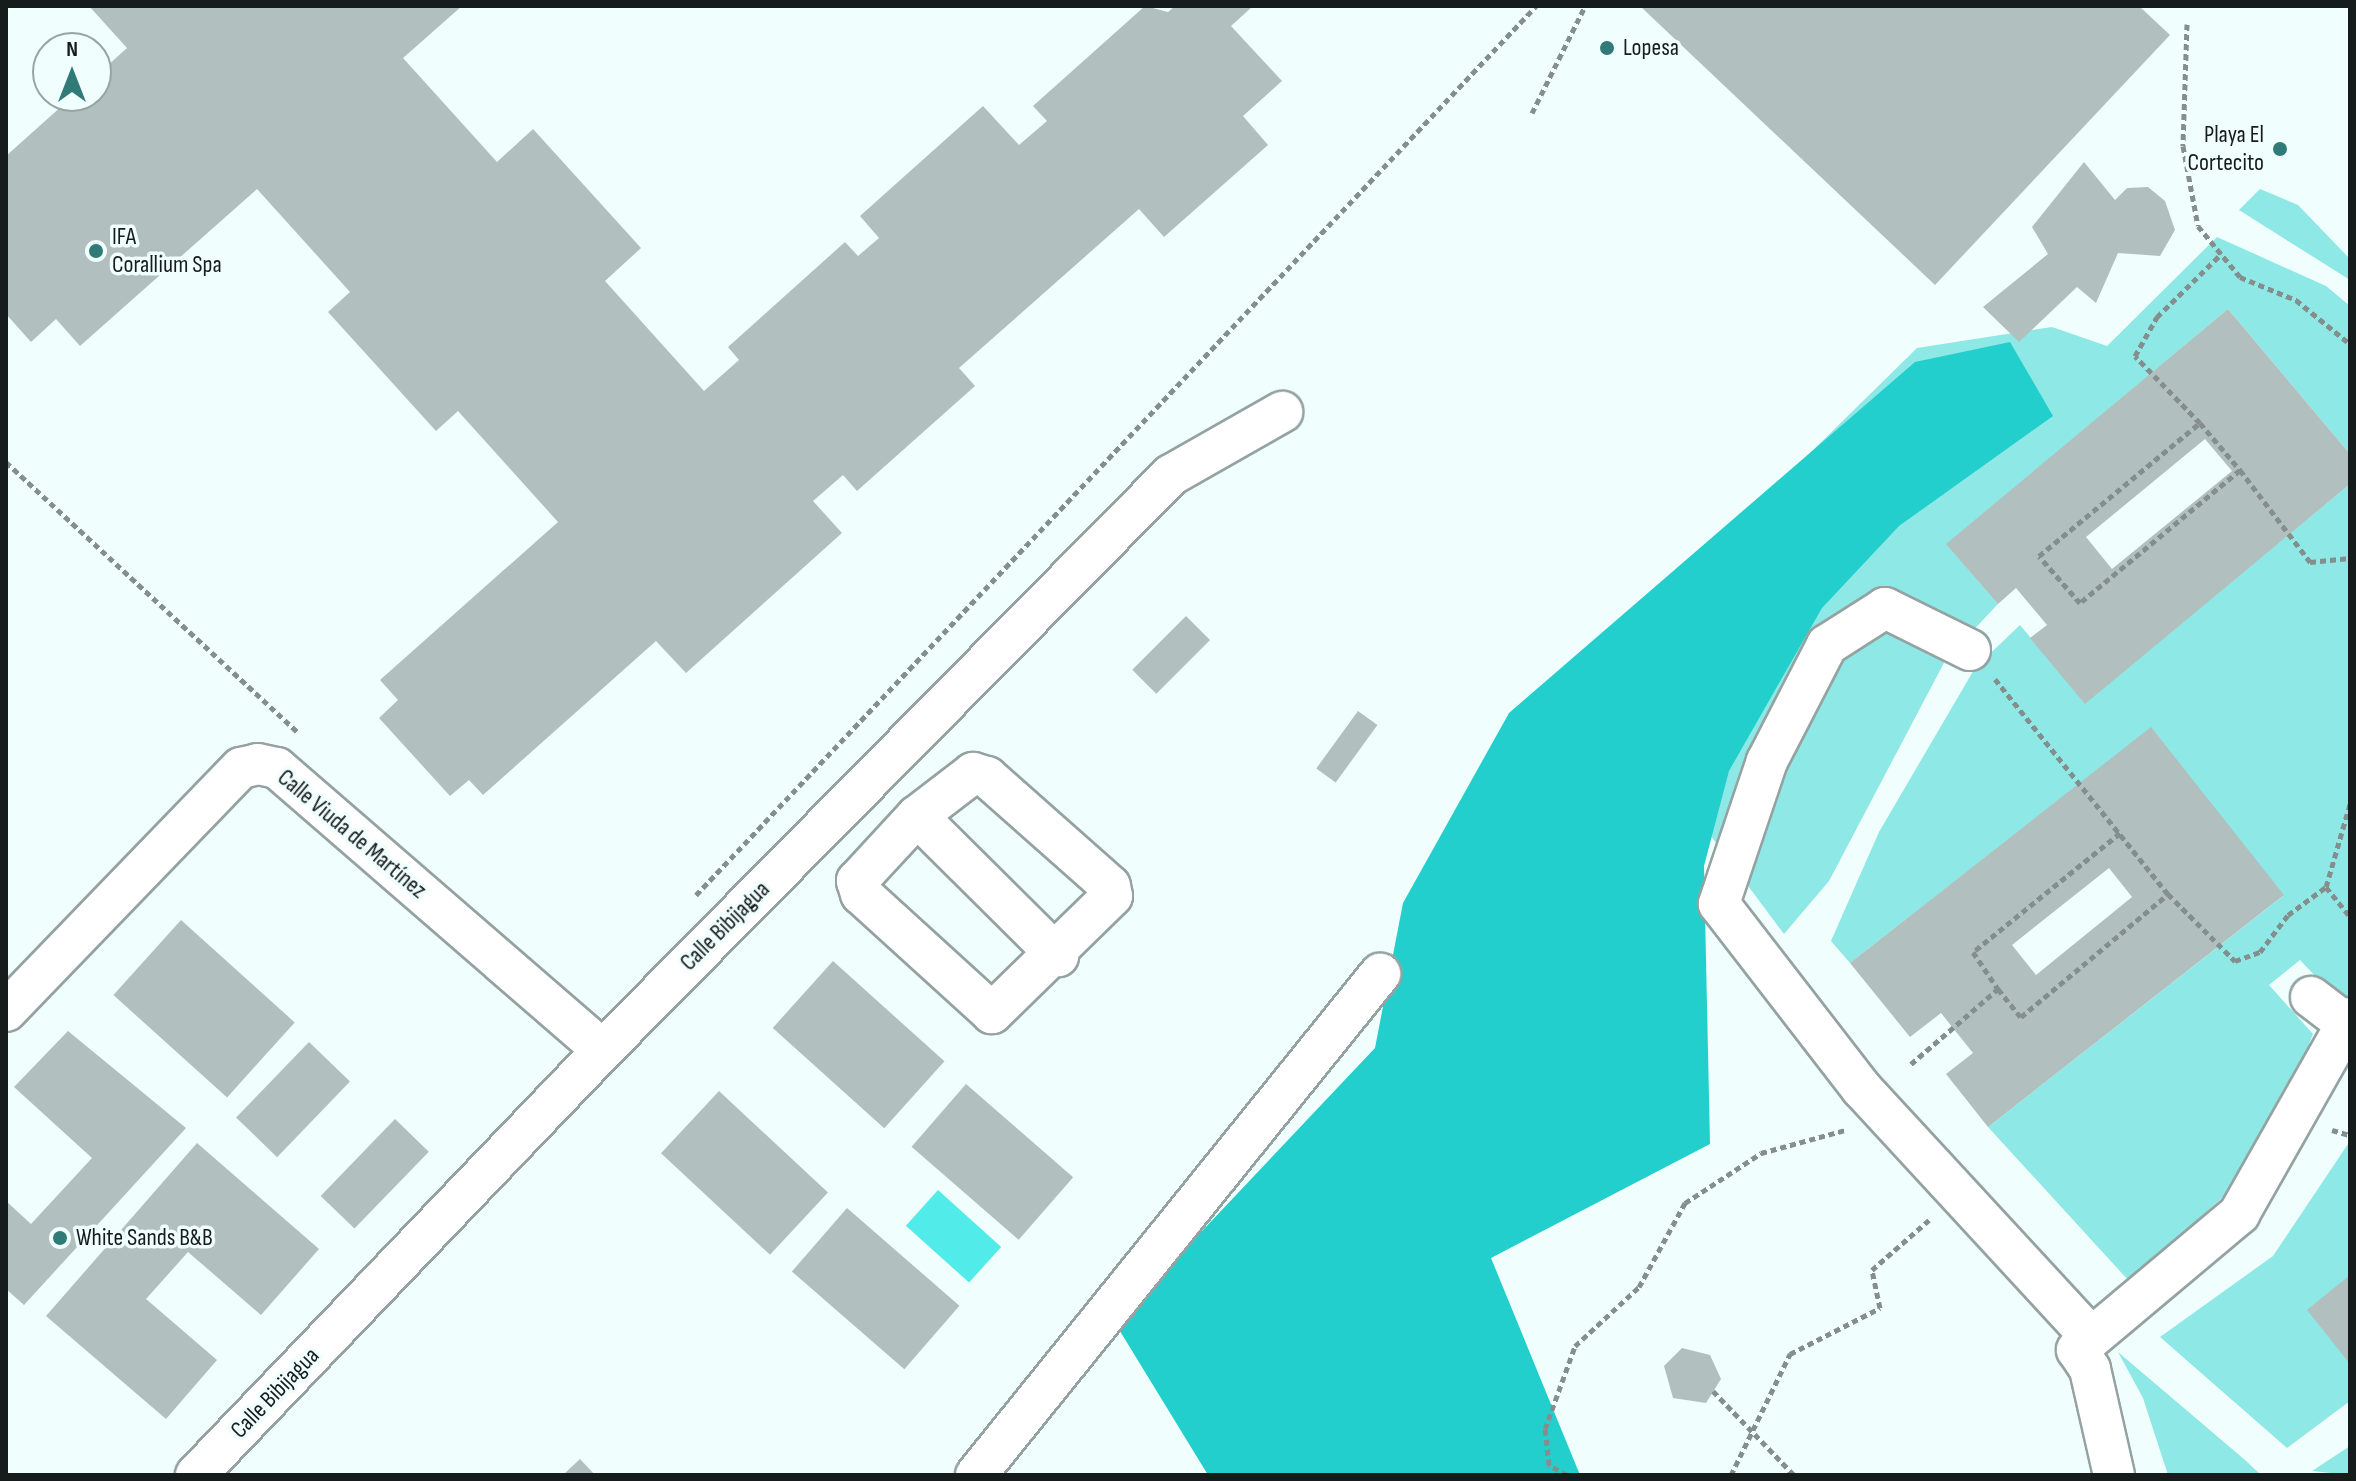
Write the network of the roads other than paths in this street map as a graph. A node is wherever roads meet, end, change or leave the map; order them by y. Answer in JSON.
{"nodes":[{"id":1,"x":1282,"y":412,"type":"dead end"},
{"id":2,"x":1970,"y":650,"type":"road end"},
{"id":3,"x":854,"y":796,"type":"junction"},
{"id":4,"x":907,"y":825,"type":"junction"},
{"id":5,"x":1058,"y":956,"type":"junction"},
{"id":6,"x":1380,"y":974,"type":"dead end"},
{"id":7,"x":2311,"y":997,"type":"dead end"},
{"id":8,"x":6,"y":1011,"type":"edge"},
{"id":9,"x":2348,"y":1021,"type":"edge"},
{"id":10,"x":603,"y":1050,"type":"junction"},
{"id":11,"x":2090,"y":1336,"type":"junction"},
{"id":12,"x":196,"y":1475,"type":"edge"},
{"id":13,"x":976,"y":1475,"type":"edge"},
{"id":14,"x":2114,"y":1475,"type":"edge"}],
"edges":[{"from":1,"to":3,"type":"street","name":"Calle Bibijagua"},
{"from":2,"to":11,"type":"street"},
{"from":3,"to":4,"type":"street"},
{"from":3,"to":10,"type":"street","name":"Calle Bibijagua"},
{"from":4,"to":5,"type":"street"},
{"from":4,"to":5,"type":"street"},
{"from":4,"to":5,"type":"street"},
{"from":6,"to":13,"type":"street"},
{"from":7,"to":9,"type":"street"},
{"from":8,"to":10,"type":"street","name":"Calle Viuda de Martínez"},
{"from":9,"to":11,"type":"street"},
{"from":10,"to":12,"type":"street","name":"Calle Bibijagua"},
{"from":11,"to":14,"type":"street"}]}
